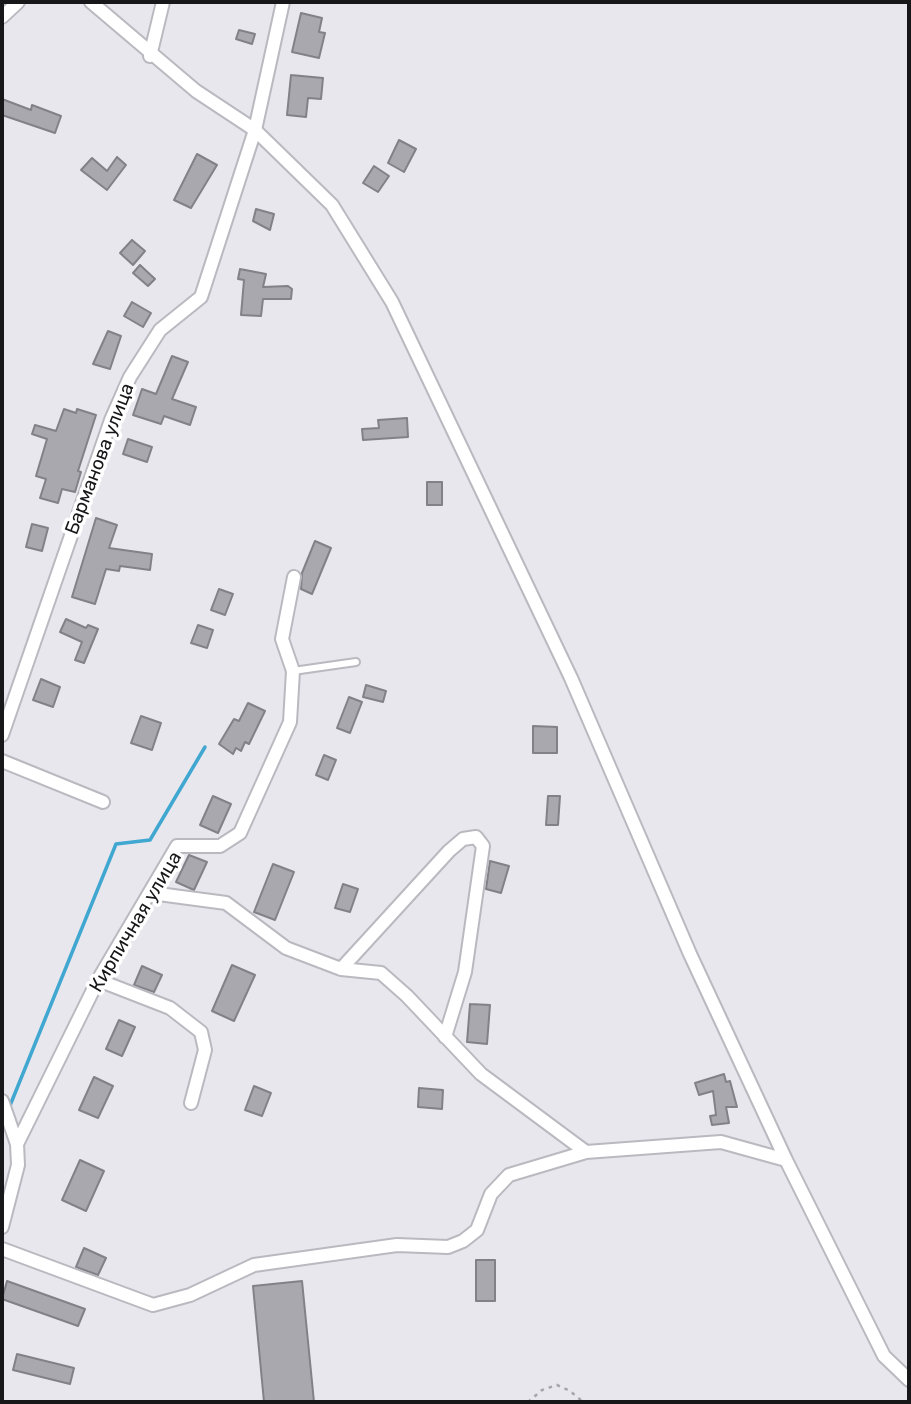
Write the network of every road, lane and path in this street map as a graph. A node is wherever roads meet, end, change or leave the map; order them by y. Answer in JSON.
{"nodes":[{"id":1,"x":18,"y":2,"type":"edge"},
{"id":2,"x":90,"y":2,"type":"edge"},
{"id":3,"x":163,"y":2,"type":"edge"},
{"id":4,"x":283,"y":2,"type":"edge"},
{"id":5,"x":2,"y":17,"type":"edge"},
{"id":6,"x":150,"y":56,"type":"junction"},
{"id":7,"x":255,"y":130,"type":"junction"},
{"id":8,"x":294,"y":577,"type":"dead end"},
{"id":9,"x":356,"y":662,"type":"dead end"},
{"id":10,"x":293,"y":671,"type":"junction"},
{"id":11,"x":2,"y":735,"type":"edge"},
{"id":12,"x":2,"y":761,"type":"edge"},
{"id":13,"x":103,"y":802,"type":"dead end"},
{"id":14,"x":151,"y":893,"type":"junction"},
{"id":15,"x":341,"y":969,"type":"junction"},
{"id":16,"x":98,"y":980,"type":"junction"},
{"id":17,"x":445,"y":1037,"type":"junction"},
{"id":18,"x":191,"y":1103,"type":"dead end"},
{"id":19,"x":3,"y":1104,"type":"edge"},
{"id":20,"x":17,"y":1144,"type":"junction"},
{"id":21,"x":586,"y":1152,"type":"junction"},
{"id":22,"x":786,"y":1160,"type":"junction"},
{"id":23,"x":2,"y":1227,"type":"edge"},
{"id":24,"x":2,"y":1249,"type":"edge"},
{"id":25,"x":909,"y":1380,"type":"edge"},
{"id":26,"x":528,"y":1402,"type":"edge"},
{"id":27,"x":583,"y":1402,"type":"edge"}],
"edges":[{"from":1,"to":5,"type":"street"},
{"from":2,"to":6,"type":"street"},
{"from":3,"to":6,"type":"street"},
{"from":4,"to":7,"type":"street","name":"Барманова улица"},
{"from":6,"to":7,"type":"street"},
{"from":7,"to":11,"type":"street","name":"Барманова улица"},
{"from":7,"to":22,"type":"street"},
{"from":8,"to":10,"type":"street","name":"Кирпичная улица"},
{"from":9,"to":10,"type":"lane"},
{"from":10,"to":14,"type":"street","name":"Кирпичная улица"},
{"from":12,"to":13,"type":"street"},
{"from":14,"to":15,"type":"street"},
{"from":14,"to":16,"type":"street","name":"Кирпичная улица"},
{"from":15,"to":17,"type":"street"},
{"from":15,"to":17,"type":"street"},
{"from":16,"to":18,"type":"street"},
{"from":16,"to":20,"type":"street","name":"Кирпичная улица"},
{"from":17,"to":21,"type":"street"},
{"from":19,"to":20,"type":"street"},
{"from":20,"to":23,"type":"street"},
{"from":21,"to":22,"type":"street"},
{"from":21,"to":24,"type":"street"},
{"from":22,"to":25,"type":"street"},
{"from":26,"to":27,"type":"path"}]}
